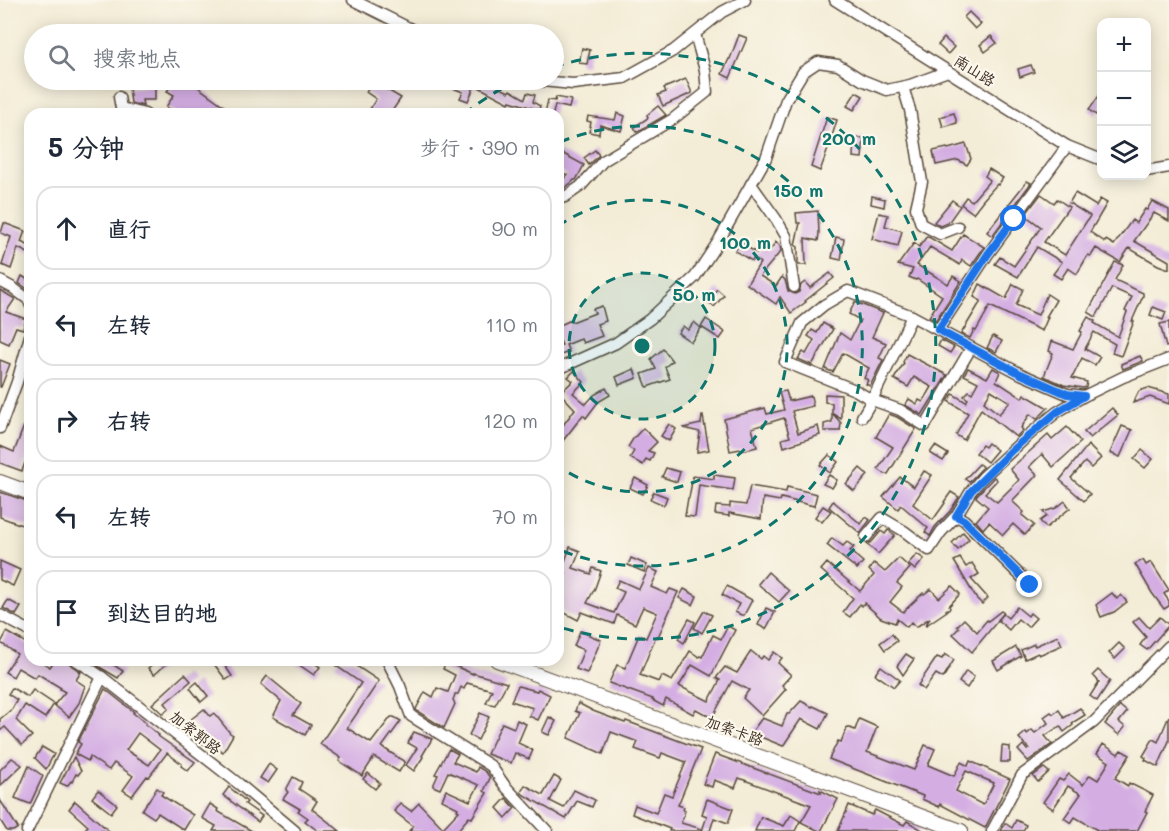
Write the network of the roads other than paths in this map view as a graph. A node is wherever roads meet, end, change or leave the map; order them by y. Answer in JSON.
{"nodes":[{"id":1,"x":353,"y":0,"type":"edge"},
{"id":2,"x":745,"y":0,"type":"edge"},
{"id":3,"x":836,"y":0,"type":"edge"},
{"id":4,"x":401,"y":24,"type":"edge"},
{"id":5,"x":695,"y":34,"type":"junction"},
{"id":6,"x":948,"y":71,"type":"junction"},
{"id":7,"x":564,"y":83,"type":"edge"},
{"id":8,"x":903,"y":87,"type":"junction"},
{"id":9,"x":119,"y":97,"type":"dead end"},
{"id":10,"x":121,"y":108,"type":"edge"},
{"id":11,"x":1067,"y":146,"type":"junction"},
{"id":12,"x":1097,"y":158,"type":"edge"},
{"id":13,"x":1169,"y":167,"type":"edge"},
{"id":14,"x":1151,"y":170,"type":"edge"},
{"id":15,"x":751,"y":184,"type":"junction"},
{"id":16,"x":564,"y":197,"type":"edge"},
{"id":17,"x":958,"y":227,"type":"dead end"},
{"id":18,"x":0,"y":281,"type":"edge"},
{"id":19,"x":794,"y":287,"type":"dead end"},
{"id":20,"x":24,"y":296,"type":"edge"},
{"id":21,"x":912,"y":316,"type":"junction"},
{"id":22,"x":938,"y":330,"type":"junction"},
{"id":23,"x":972,"y":348,"type":"junction"},
{"id":24,"x":24,"y":357,"type":"edge"},
{"id":25,"x":1169,"y":359,"type":"edge"},
{"id":26,"x":564,"y":366,"type":"edge"},
{"id":27,"x":1084,"y":396,"type":"junction"},
{"id":28,"x":872,"y":400,"type":"junction"},
{"id":29,"x":862,"y":417,"type":"dead end"},
{"id":30,"x":0,"y":428,"type":"edge"},
{"id":31,"x":0,"y":482,"type":"edge"},
{"id":32,"x":24,"y":491,"type":"edge"},
{"id":33,"x":956,"y":516,"type":"junction"},
{"id":34,"x":866,"y":537,"type":"dead end"},
{"id":35,"x":1030,"y":585,"type":"dead end"},
{"id":36,"x":0,"y":615,"type":"edge"},
{"id":37,"x":24,"y":628,"type":"edge"},
{"id":38,"x":1169,"y":646,"type":"edge"},
{"id":39,"x":85,"y":666,"type":"edge"},
{"id":40,"x":390,"y":666,"type":"edge"},
{"id":41,"x":513,"y":666,"type":"edge"},
{"id":42,"x":102,"y":677,"type":"junction"},
{"id":43,"x":27,"y":831,"type":"edge"},
{"id":44,"x":294,"y":831,"type":"edge"},
{"id":45,"x":547,"y":831,"type":"edge"},
{"id":46,"x":961,"y":831,"type":"edge"},
{"id":47,"x":992,"y":831,"type":"edge"}],
"edges":[{"from":1,"to":4,"type":"street"},
{"from":2,"to":5,"type":"street"},
{"from":3,"to":6,"type":"street","name":"南山路"},
{"from":5,"to":7,"type":"street"},
{"from":5,"to":16,"type":"street"},
{"from":6,"to":8,"type":"street"},
{"from":6,"to":11,"type":"street","name":"南山路"},
{"from":8,"to":15,"type":"street"},
{"from":8,"to":17,"type":"street"},
{"from":9,"to":10,"type":"street"},
{"from":11,"to":12,"type":"street","name":"南山路"},
{"from":11,"to":22,"type":"street"},
{"from":13,"to":14,"type":"street"},
{"from":15,"to":19,"type":"street"},
{"from":15,"to":26,"type":"street"},
{"from":18,"to":20,"type":"street"},
{"from":21,"to":22,"type":"street"},
{"from":21,"to":28,"type":"street"},
{"from":21,"to":28,"type":"street"},
{"from":22,"to":23,"type":"street"},
{"from":23,"to":27,"type":"street"},
{"from":23,"to":28,"type":"street"},
{"from":24,"to":30,"type":"street"},
{"from":25,"to":27,"type":"street"},
{"from":27,"to":33,"type":"street"},
{"from":28,"to":29,"type":"street"},
{"from":31,"to":32,"type":"main road"},
{"from":33,"to":34,"type":"street"},
{"from":33,"to":35,"type":"street"},
{"from":36,"to":37,"type":"street"},
{"from":38,"to":47,"type":"street"},
{"from":39,"to":42,"type":"street","name":"加索郭路"},
{"from":40,"to":45,"type":"street"},
{"from":41,"to":46,"type":"main road","name":"加索卡路"},
{"from":42,"to":43,"type":"street"},
{"from":42,"to":44,"type":"street","name":"加索郭路"}]}
